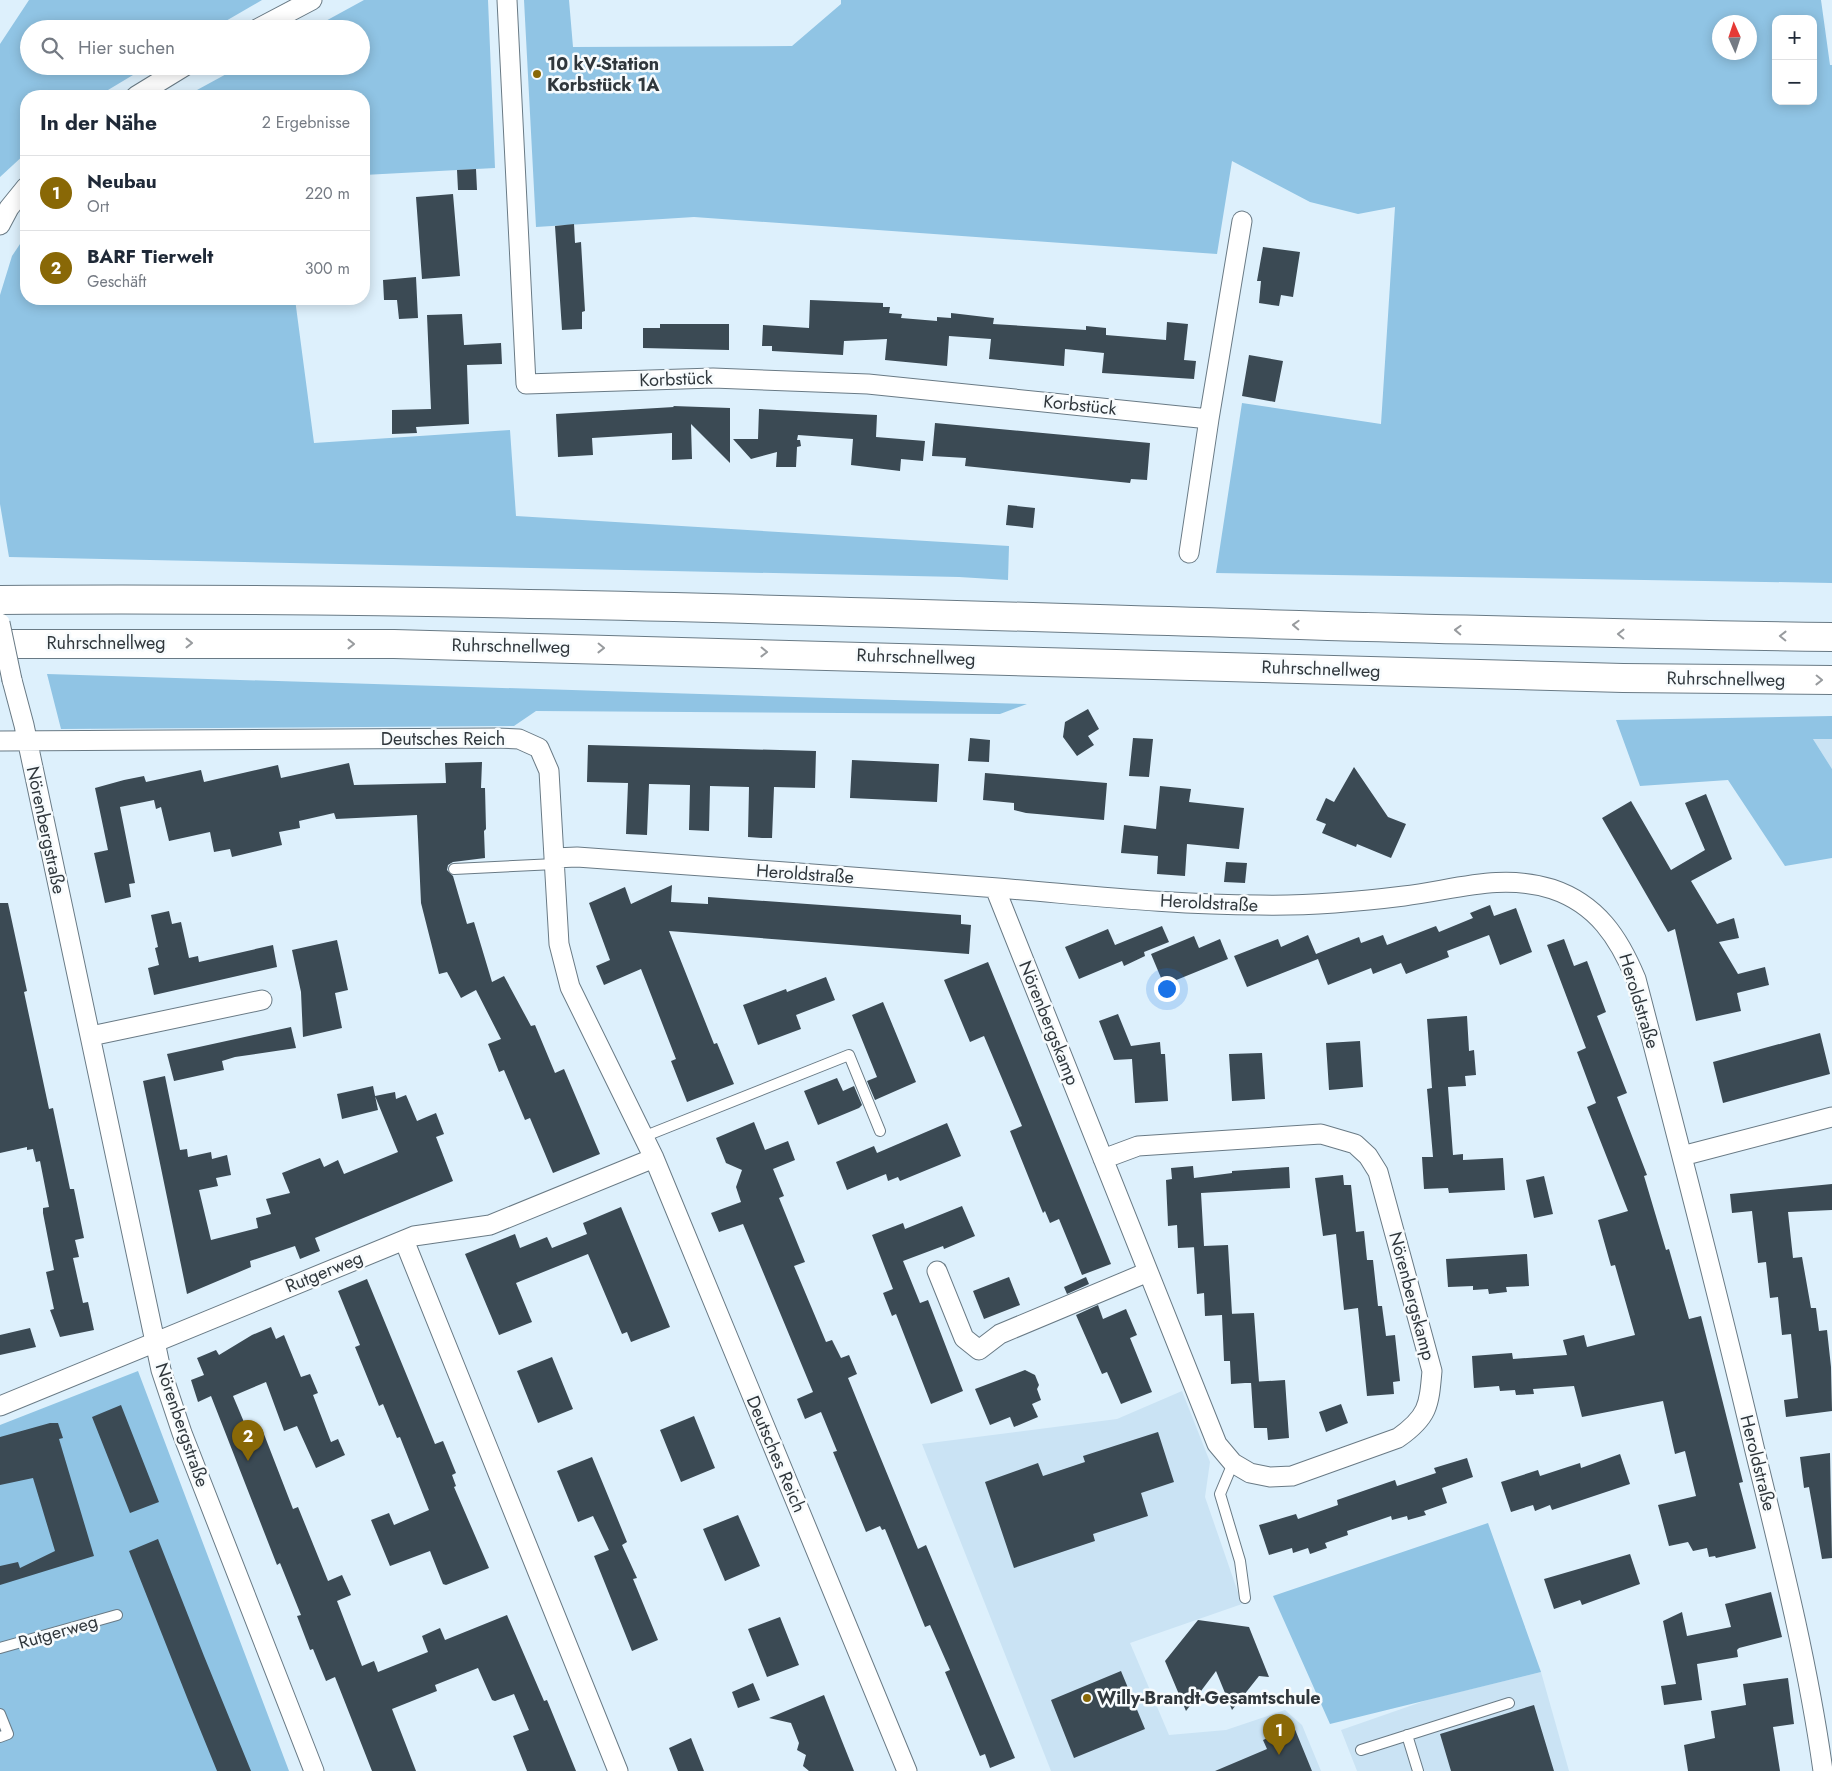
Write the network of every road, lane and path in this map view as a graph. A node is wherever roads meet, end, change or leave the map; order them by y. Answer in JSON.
{"nodes":[{"id":1,"x":312,"y":0,"type":"edge"},
{"id":2,"x":506,"y":0,"type":"edge"},
{"id":3,"x":274,"y":20,"type":"edge"},
{"id":4,"x":170,"y":75,"type":"edge"},
{"id":5,"x":146,"y":90,"type":"edge"},
{"id":6,"x":20,"y":194,"type":"edge"},
{"id":7,"x":1242,"y":221,"type":"dead end"},
{"id":8,"x":0,"y":225,"type":"edge"},
{"id":9,"x":1209,"y":419,"type":"junction"},
{"id":10,"x":1189,"y":553,"type":"dead end"},
{"id":11,"x":0,"y":600,"type":"edge"},
{"id":12,"x":0,"y":623,"type":"edge"},
{"id":13,"x":1832,"y":637,"type":"edge"},
{"id":14,"x":0,"y":644,"type":"edge"},
{"id":15,"x":1832,"y":680,"type":"edge"},
{"id":16,"x":27,"y":740,"type":"junction"},
{"id":17,"x":0,"y":741,"type":"edge"},
{"id":18,"x":555,"y":861,"type":"junction"},
{"id":19,"x":454,"y":869,"type":"dead end"},
{"id":20,"x":996,"y":888,"type":"junction"},
{"id":21,"x":262,"y":1000,"type":"dead end"},
{"id":22,"x":91,"y":1036,"type":"junction"},
{"id":23,"x":1832,"y":1117,"type":"edge"},
{"id":24,"x":880,"y":1131,"type":"dead end"},
{"id":25,"x":643,"y":1137,"type":"junction"},
{"id":26,"x":1682,"y":1156,"type":"junction"},
{"id":27,"x":654,"y":1158,"type":"junction"},
{"id":28,"x":1103,"y":1159,"type":"junction"},
{"id":29,"x":404,"y":1240,"type":"junction"},
{"id":30,"x":937,"y":1271,"type":"dead end"},
{"id":31,"x":1148,"y":1272,"type":"junction"},
{"id":32,"x":156,"y":1341,"type":"junction"},
{"id":33,"x":0,"y":1406,"type":"edge"},
{"id":34,"x":1233,"y":1464,"type":"junction"},
{"id":35,"x":1245,"y":1598,"type":"dead end"},
{"id":36,"x":117,"y":1616,"type":"dead end"},
{"id":37,"x":0,"y":1648,"type":"edge"},
{"id":38,"x":1510,"y":1703,"type":"dead end"},
{"id":39,"x":0,"y":1714,"type":"edge"},
{"id":40,"x":1824,"y":1715,"type":"edge"},
{"id":41,"x":1407,"y":1735,"type":"junction"},
{"id":42,"x":0,"y":1737,"type":"edge"},
{"id":43,"x":1361,"y":1750,"type":"dead end"},
{"id":44,"x":314,"y":1771,"type":"edge"},
{"id":45,"x":618,"y":1771,"type":"edge"},
{"id":46,"x":907,"y":1771,"type":"edge"},
{"id":47,"x":1418,"y":1771,"type":"edge"},
{"id":48,"x":1823,"y":1771,"type":"edge"}],
"edges":[{"from":1,"to":3,"type":"street"},
{"from":2,"to":9,"type":"street","name":"Korbstück"},
{"from":4,"to":5,"type":"street"},
{"from":6,"to":8,"type":"street"},
{"from":7,"to":9,"type":"street"},
{"from":9,"to":10,"type":"street"},
{"from":13,"to":11,"type":"highway","one_way":true},
{"from":12,"to":16,"type":"street","name":"Nörenbergstraße","bridge":true},
{"from":14,"to":15,"type":"highway","name":"Ruhrschnellweg","one_way":true},
{"from":16,"to":17,"type":"street","name":"Deutsches Reich"},
{"from":16,"to":18,"type":"street","name":"Deutsches Reich"},
{"from":16,"to":22,"type":"street","name":"Nörenbergstraße"},
{"from":18,"to":19,"type":"lane"},
{"from":18,"to":20,"type":"street","name":"Heroldstraße"},
{"from":18,"to":25,"type":"street","name":"Deutsches Reich"},
{"from":20,"to":26,"type":"street","name":"Heroldstraße"},
{"from":20,"to":28,"type":"street","name":"Nörenbergskamp"},
{"from":21,"to":22,"type":"street"},
{"from":22,"to":32,"type":"street","name":"Nörenbergstraße"},
{"from":23,"to":26,"type":"street"},
{"from":24,"to":25,"type":"lane"},
{"from":25,"to":27,"type":"street","name":"Deutsches Reich"},
{"from":26,"to":40,"type":"street","name":"Heroldstraße"},
{"from":27,"to":29,"type":"street","name":"Rutgerweg"},
{"from":27,"to":46,"type":"street","name":"Deutsches Reich"},
{"from":28,"to":31,"type":"street","name":"Nörenbergskamp"},
{"from":28,"to":34,"type":"street","name":"Nörenbergskamp"},
{"from":29,"to":32,"type":"street","name":"Rutgerweg"},
{"from":29,"to":45,"type":"street"},
{"from":30,"to":31,"type":"street"},
{"from":31,"to":34,"type":"street","name":"Nörenbergskamp"},
{"from":32,"to":33,"type":"street","name":"Rutgerweg"},
{"from":32,"to":44,"type":"street","name":"Nörenbergstraße"},
{"from":34,"to":35,"type":"lane"},
{"from":36,"to":37,"type":"lane","name":"Rutgerweg"},
{"from":38,"to":41,"type":"lane"},
{"from":39,"to":42,"type":"lane"},
{"from":40,"to":48,"type":"street","name":"Heroldstraße"},
{"from":41,"to":43,"type":"lane"},
{"from":41,"to":47,"type":"lane"}]}
